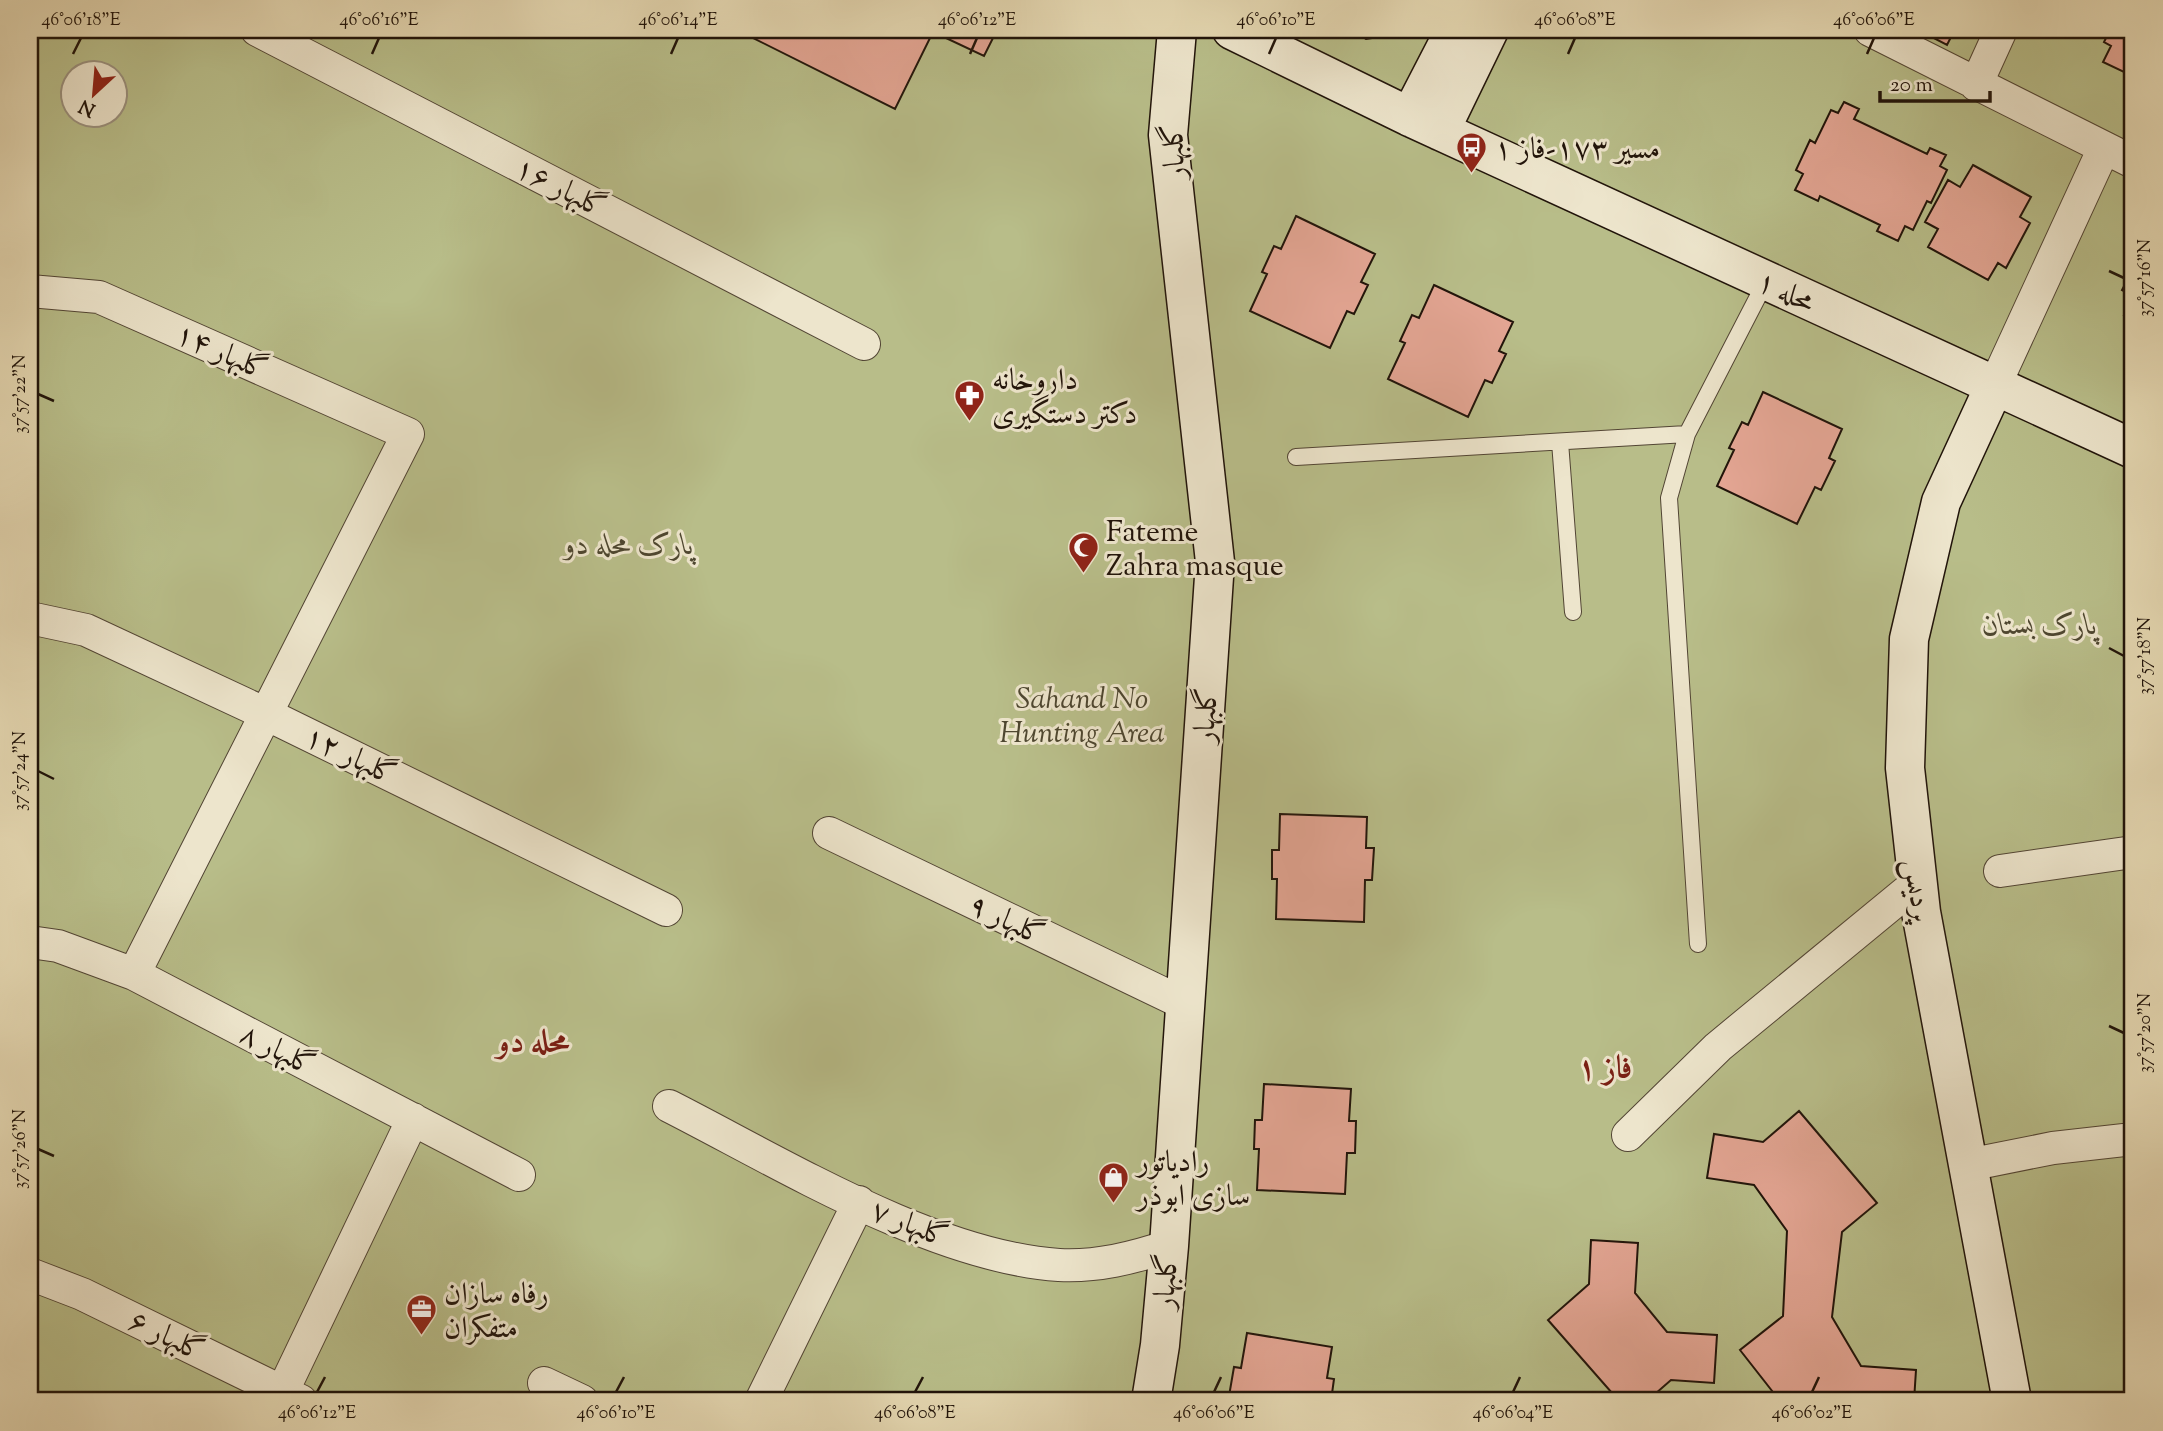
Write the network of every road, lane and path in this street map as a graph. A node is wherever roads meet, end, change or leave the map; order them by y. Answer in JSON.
{"nodes":[{"id":1,"x":257,"y":30,"type":"edge"},
{"id":2,"x":1177,"y":30,"type":"edge"},
{"id":3,"x":1232,"y":30,"type":"edge"},
{"id":4,"x":1455,"y":30,"type":"edge"},
{"id":5,"x":1489,"y":30,"type":"edge"},
{"id":6,"x":1870,"y":30,"type":"edge"},
{"id":7,"x":2001,"y":30,"type":"edge"},
{"id":8,"x":1976,"y":85,"type":"junction"},
{"id":9,"x":1425,"y":124,"type":"junction"},
{"id":10,"x":2104,"y":148,"type":"junction"},
{"id":11,"x":2133,"y":162,"type":"edge"},
{"id":12,"x":1766,"y":281,"type":"junction"},
{"id":13,"x":30,"y":291,"type":"edge"},
{"id":14,"x":864,"y":344,"type":"dead end"},
{"id":15,"x":1994,"y":387,"type":"junction"},
{"id":16,"x":1687,"y":434,"type":"junction"},
{"id":17,"x":1560,"y":442,"type":"junction"},
{"id":18,"x":2133,"y":449,"type":"edge"},
{"id":19,"x":1296,"y":457,"type":"dead end"},
{"id":20,"x":1573,"y":612,"type":"dead end"},
{"id":21,"x":30,"y":618,"type":"edge"},
{"id":22,"x":264,"y":713,"type":"junction"},
{"id":23,"x":830,"y":833,"type":"dead end"},
{"id":24,"x":2133,"y":852,"type":"edge"},
{"id":25,"x":2000,"y":871,"type":"dead end"},
{"id":26,"x":1916,"y":884,"type":"junction"},
{"id":27,"x":666,"y":910,"type":"dead end"},
{"id":28,"x":30,"y":942,"type":"edge"},
{"id":29,"x":1698,"y":944,"type":"dead end"},
{"id":30,"x":134,"y":974,"type":"junction"},
{"id":31,"x":1185,"y":1004,"type":"junction"},
{"id":32,"x":669,"y":1106,"type":"dead end"},
{"id":33,"x":413,"y":1119,"type":"junction"},
{"id":34,"x":1628,"y":1135,"type":"dead end"},
{"id":35,"x":2133,"y":1139,"type":"edge"},
{"id":36,"x":1968,"y":1165,"type":"junction"},
{"id":37,"x":519,"y":1175,"type":"dead end"},
{"id":38,"x":859,"y":1202,"type":"junction"},
{"id":39,"x":1169,"y":1247,"type":"junction"},
{"id":40,"x":30,"y":1274,"type":"edge"},
{"id":41,"x":544,"y":1383,"type":"dead end"},
{"id":42,"x":287,"y":1398,"type":"edge"},
{"id":43,"x":582,"y":1401,"type":"edge"},
{"id":44,"x":761,"y":1401,"type":"edge"},
{"id":45,"x":1151,"y":1401,"type":"edge"},
{"id":46,"x":2012,"y":1401,"type":"edge"}],
"edges":[{"from":1,"to":14,"type":"street","name":"گلبهار ۱۶"},
{"from":2,"to":31,"type":"street","name":"گلبهار"},
{"from":3,"to":9,"type":"street","name":"محله ۱"},
{"from":4,"to":9,"type":"street"},
{"from":5,"to":9,"type":"street"},
{"from":6,"to":8,"type":"street"},
{"from":7,"to":8,"type":"street"},
{"from":8,"to":10,"type":"street"},
{"from":9,"to":12,"type":"street","name":"محله ۱"},
{"from":10,"to":11,"type":"street"},
{"from":10,"to":15,"type":"street"},
{"from":12,"to":15,"type":"street","name":"محله ۱"},
{"from":12,"to":16,"type":"lane"},
{"from":13,"to":22,"type":"street","name":"گلبهار ۱۴"},
{"from":15,"to":18,"type":"street","name":"محله ۱"},
{"from":15,"to":26,"type":"street","name":"پردیس"},
{"from":16,"to":17,"type":"lane"},
{"from":16,"to":29,"type":"lane"},
{"from":17,"to":19,"type":"lane"},
{"from":17,"to":20,"type":"lane"},
{"from":21,"to":22,"type":"street","name":"گلبهار ۱۲"},
{"from":22,"to":27,"type":"street","name":"گلبهار ۱۲"},
{"from":22,"to":30,"type":"street"},
{"from":23,"to":31,"type":"street","name":"گلبهار ۹"},
{"from":24,"to":25,"type":"street"},
{"from":26,"to":34,"type":"street"},
{"from":26,"to":36,"type":"street","name":"پردیس"},
{"from":28,"to":30,"type":"street","name":"گلبهار ۸"},
{"from":30,"to":33,"type":"street","name":"گلبهار ۸"},
{"from":31,"to":39,"type":"street","name":"گلبهار"},
{"from":32,"to":38,"type":"street","name":"گلبهار ۷"},
{"from":33,"to":37,"type":"street","name":"گلبهار ۸"},
{"from":33,"to":42,"type":"street"},
{"from":35,"to":36,"type":"street"},
{"from":36,"to":46,"type":"street","name":"پردیس"},
{"from":38,"to":39,"type":"street","name":"گلبهار ۷"},
{"from":38,"to":44,"type":"street"},
{"from":39,"to":45,"type":"street","name":"گلبهار"},
{"from":40,"to":42,"type":"street","name":"گلبهار ۶"},
{"from":41,"to":43,"type":"street"}]}
